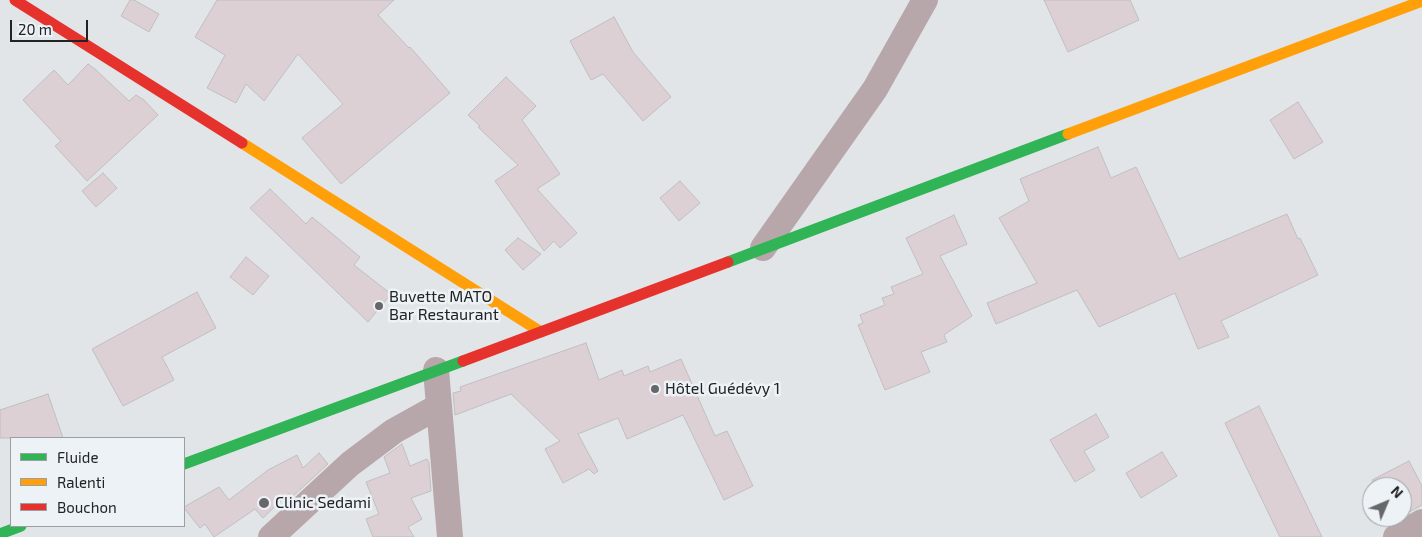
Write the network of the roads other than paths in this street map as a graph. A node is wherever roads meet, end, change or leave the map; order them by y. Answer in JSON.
{"nodes":[{"id":1,"x":15,"y":0,"type":"edge"},
{"id":2,"x":925,"y":0,"type":"edge"},
{"id":3,"x":1422,"y":1,"type":"edge"},
{"id":4,"x":764,"y":248,"type":"junction"},
{"id":5,"x":541,"y":332,"type":"junction"},
{"id":6,"x":436,"y":370,"type":"junction"},
{"id":7,"x":439,"y":406,"type":"junction"},
{"id":8,"x":185,"y":464,"type":"edge"},
{"id":9,"x":1422,"y":522,"type":"edge"},
{"id":10,"x":18,"y":527,"type":"edge"},
{"id":11,"x":0,"y":534,"type":"edge"},
{"id":12,"x":271,"y":537,"type":"edge"},
{"id":13,"x":450,"y":537,"type":"edge"},
{"id":14,"x":1396,"y":537,"type":"edge"}],
"edges":[{"from":1,"to":5,"type":"main road"},
{"from":2,"to":4,"type":"street"},
{"from":3,"to":4,"type":"main road"},
{"from":4,"to":5,"type":"main road"},
{"from":5,"to":6,"type":"main road"},
{"from":6,"to":7,"type":"street"},
{"from":6,"to":8,"type":"main road"},
{"from":7,"to":12,"type":"street"},
{"from":7,"to":13,"type":"street"},
{"from":9,"to":14,"type":"street"},
{"from":10,"to":11,"type":"main road"}]}
